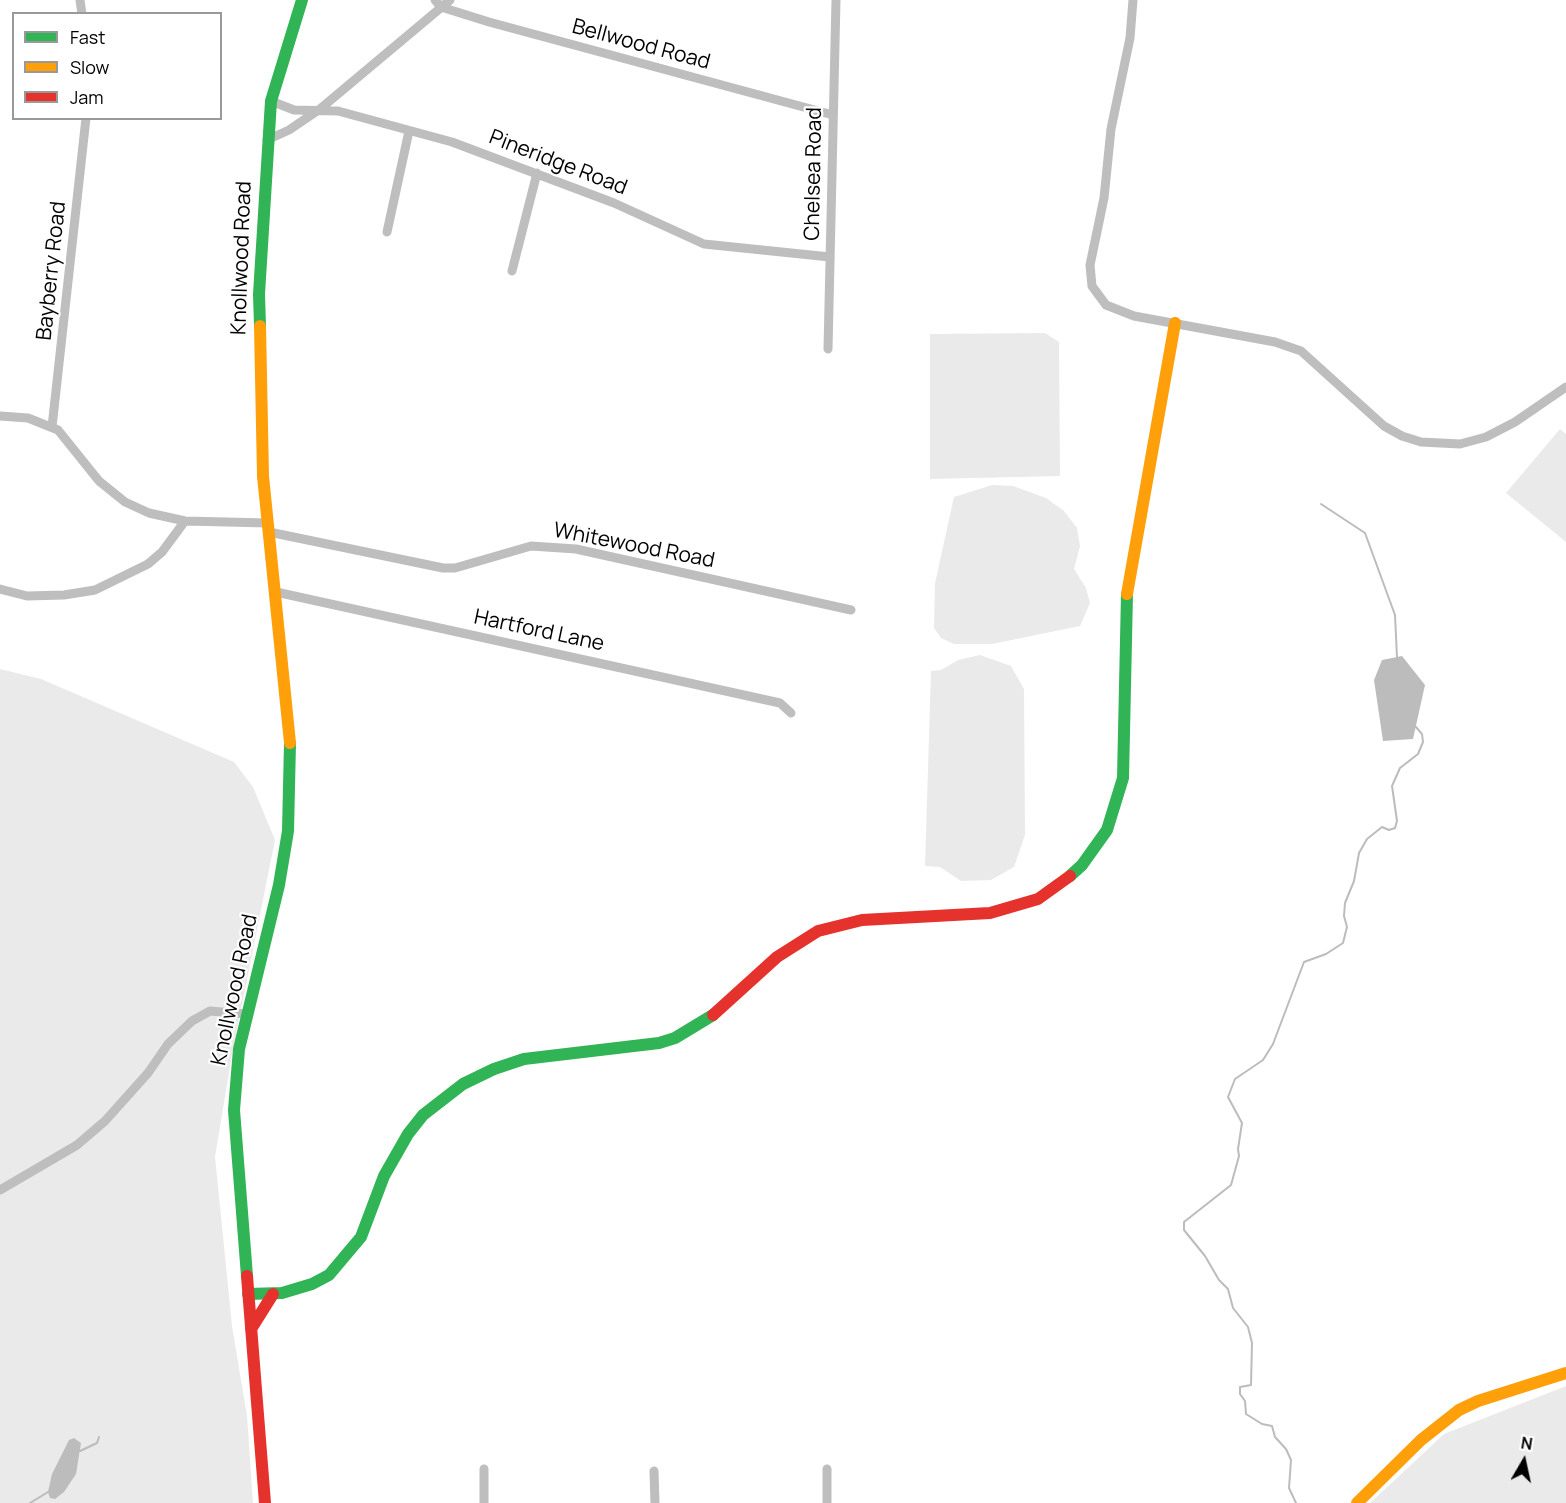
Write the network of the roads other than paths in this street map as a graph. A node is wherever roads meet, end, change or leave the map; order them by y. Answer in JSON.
{"nodes":[{"id":1,"x":302,"y":0,"type":"edge"},
{"id":2,"x":450,"y":0,"type":"edge"},
{"id":3,"x":836,"y":0,"type":"edge"},
{"id":4,"x":1133,"y":0,"type":"edge"},
{"id":5,"x":438,"y":4,"type":"edge"},
{"id":6,"x":271,"y":101,"type":"junction"},
{"id":7,"x":320,"y":109,"type":"junction"},
{"id":8,"x":832,"y":115,"type":"junction"},
{"id":9,"x":86,"y":120,"type":"edge"},
{"id":10,"x":409,"y":131,"type":"junction"},
{"id":11,"x":267,"y":140,"type":"junction"},
{"id":12,"x":537,"y":174,"type":"junction"},
{"id":13,"x":387,"y":232,"type":"dead end"},
{"id":14,"x":830,"y":257,"type":"junction"},
{"id":15,"x":512,"y":271,"type":"dead end"},
{"id":16,"x":1175,"y":324,"type":"junction"},
{"id":17,"x":828,"y":349,"type":"dead end"},
{"id":18,"x":1566,"y":387,"type":"edge"},
{"id":19,"x":0,"y":416,"type":"edge"},
{"id":20,"x":52,"y":427,"type":"junction"},
{"id":21,"x":185,"y":521,"type":"junction"},
{"id":22,"x":269,"y":527,"type":"junction"},
{"id":23,"x":0,"y":589,"type":"edge"},
{"id":24,"x":276,"y":592,"type":"junction"},
{"id":25,"x":851,"y":610,"type":"dead end"},
{"id":26,"x":791,"y":713,"type":"dead end"},
{"id":27,"x":246,"y":1014,"type":"junction"},
{"id":28,"x":0,"y":1190,"type":"edge"},
{"id":29,"x":248,"y":1294,"type":"junction"},
{"id":30,"x":273,"y":1294,"type":"junction"},
{"id":31,"x":251,"y":1329,"type":"junction"},
{"id":32,"x":1566,"y":1373,"type":"edge"},
{"id":33,"x":484,"y":1469,"type":"dead end"},
{"id":34,"x":827,"y":1469,"type":"dead end"},
{"id":35,"x":654,"y":1471,"type":"dead end"},
{"id":36,"x":265,"y":1503,"type":"edge"},
{"id":37,"x":484,"y":1503,"type":"edge"},
{"id":38,"x":655,"y":1503,"type":"edge"},
{"id":39,"x":827,"y":1503,"type":"edge"},
{"id":40,"x":1357,"y":1503,"type":"edge"}],
"edges":[{"from":1,"to":6,"type":"main road","name":"Knollwood Road"},
{"from":2,"to":5,"type":"street"},
{"from":3,"to":8,"type":"street","name":"Chelsea Road"},
{"from":4,"to":16,"type":"street"},
{"from":5,"to":7,"type":"street"},
{"from":5,"to":8,"type":"street","name":"Bellwood Road"},
{"from":6,"to":7,"type":"street","name":"Pineridge Road"},
{"from":6,"to":11,"type":"main road","name":"Knollwood Road"},
{"from":7,"to":10,"type":"street","name":"Pineridge Road"},
{"from":7,"to":11,"type":"street"},
{"from":8,"to":14,"type":"street","name":"Chelsea Road"},
{"from":9,"to":20,"type":"street","name":"Bayberry Road"},
{"from":10,"to":12,"type":"street","name":"Pineridge Road"},
{"from":10,"to":13,"type":"street"},
{"from":11,"to":22,"type":"main road","name":"Knollwood Road"},
{"from":12,"to":14,"type":"street","name":"Pineridge Road"},
{"from":12,"to":15,"type":"street"},
{"from":14,"to":17,"type":"street","name":"Chelsea Road"},
{"from":16,"to":18,"type":"street"},
{"from":16,"to":30,"type":"main road"},
{"from":19,"to":20,"type":"street"},
{"from":20,"to":21,"type":"street"},
{"from":21,"to":22,"type":"street"},
{"from":21,"to":23,"type":"street"},
{"from":22,"to":24,"type":"main road","name":"Knollwood Road"},
{"from":22,"to":25,"type":"street","name":"Whitewood Road"},
{"from":24,"to":26,"type":"street","name":"Hartford Lane"},
{"from":24,"to":27,"type":"main road","name":"Knollwood Road"},
{"from":27,"to":28,"type":"street"},
{"from":27,"to":29,"type":"main road","name":"Knollwood Road"},
{"from":29,"to":30,"type":"main road"},
{"from":29,"to":31,"type":"main road","name":"Knollwood Road"},
{"from":30,"to":31,"type":"main road"},
{"from":31,"to":36,"type":"main road","name":"Knollwood Road"},
{"from":32,"to":40,"type":"main road"},
{"from":33,"to":37,"type":"street"},
{"from":34,"to":39,"type":"street"},
{"from":35,"to":38,"type":"street"}]}
